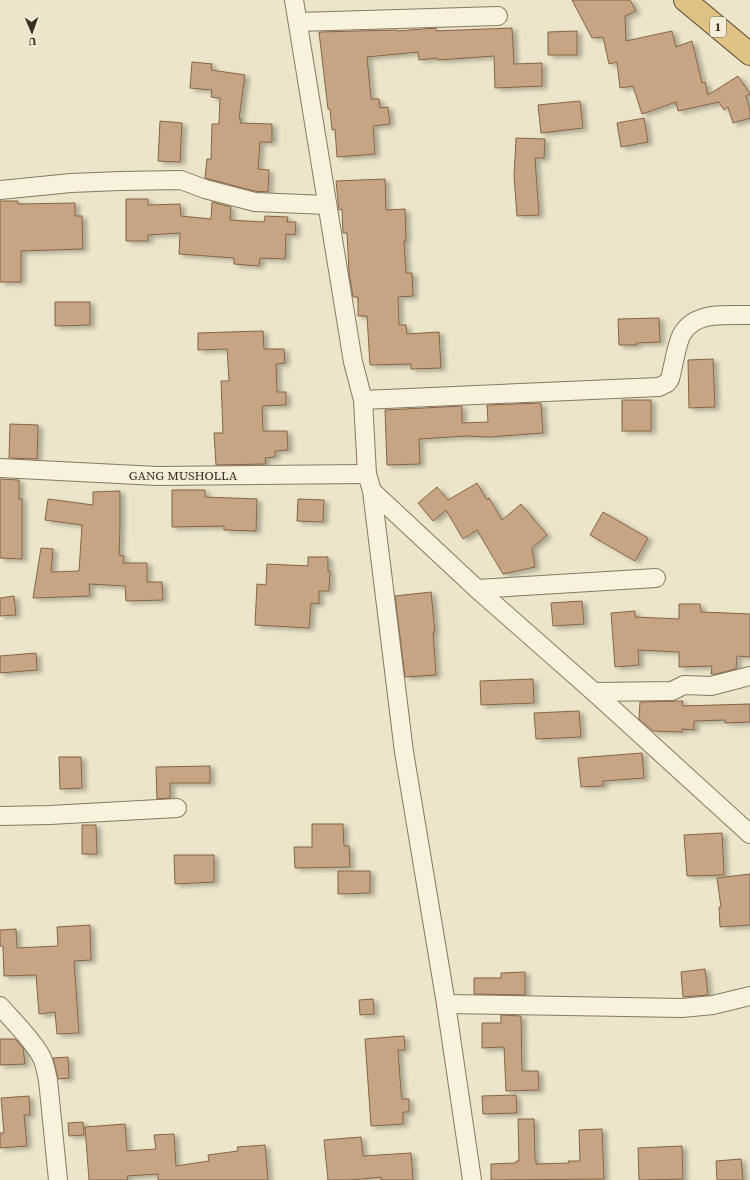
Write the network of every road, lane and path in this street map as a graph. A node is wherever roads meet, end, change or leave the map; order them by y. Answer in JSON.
{"nodes":[{"id":1,"x":294,"y":0,"type":"edge"},
{"id":2,"x":685,"y":0,"type":"edge"},
{"id":3,"x":498,"y":16,"type":"dead end"},
{"id":4,"x":298,"y":22,"type":"junction"},
{"id":5,"x":750,"y":54,"type":"edge"},
{"id":6,"x":0,"y":190,"type":"edge"},
{"id":7,"x":327,"y":205,"type":"junction"},
{"id":8,"x":750,"y":315,"type":"edge"},
{"id":9,"x":363,"y":400,"type":"junction"},
{"id":10,"x":0,"y":468,"type":"edge"},
{"id":11,"x":369,"y":483,"type":"junction"},
{"id":12,"x":656,"y":578,"type":"dead end"},
{"id":13,"x":477,"y":589,"type":"junction"},
{"id":14,"x":750,"y":676,"type":"edge"},
{"id":15,"x":594,"y":692,"type":"junction"},
{"id":16,"x":178,"y":808,"type":"dead end"},
{"id":17,"x":0,"y":816,"type":"edge"},
{"id":18,"x":750,"y":834,"type":"edge"},
{"id":19,"x":750,"y":996,"type":"edge"},
{"id":20,"x":446,"y":1004,"type":"junction"},
{"id":21,"x":0,"y":1006,"type":"edge"},
{"id":22,"x":58,"y":1180,"type":"edge"},
{"id":23,"x":472,"y":1180,"type":"edge"}],
"edges":[{"from":1,"to":4,"type":"street"},
{"from":2,"to":5,"type":"highway","number":"1"},
{"from":3,"to":4,"type":"street"},
{"from":4,"to":7,"type":"street"},
{"from":6,"to":7,"type":"street"},
{"from":7,"to":9,"type":"street"},
{"from":8,"to":9,"type":"street"},
{"from":9,"to":11,"type":"street"},
{"from":10,"to":11,"type":"street","name":"GANG MUSHOLLA"},
{"from":11,"to":13,"type":"street"},
{"from":11,"to":20,"type":"street"},
{"from":12,"to":13,"type":"street"},
{"from":13,"to":15,"type":"street"},
{"from":14,"to":15,"type":"street"},
{"from":15,"to":18,"type":"street"},
{"from":16,"to":17,"type":"street"},
{"from":19,"to":20,"type":"street"},
{"from":20,"to":23,"type":"street"},
{"from":21,"to":22,"type":"street"}]}
